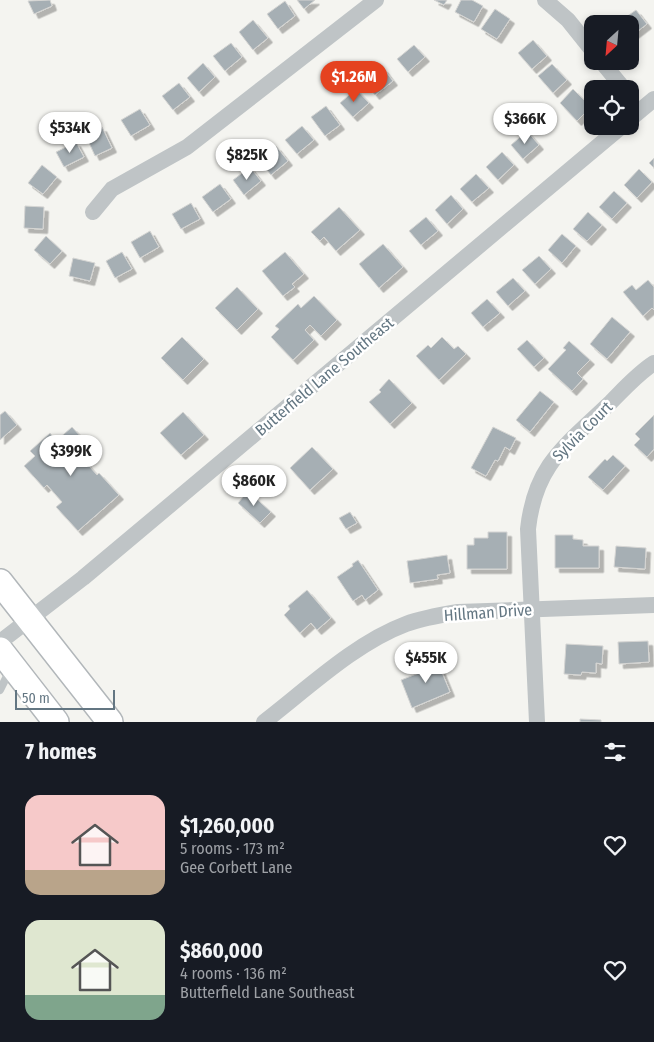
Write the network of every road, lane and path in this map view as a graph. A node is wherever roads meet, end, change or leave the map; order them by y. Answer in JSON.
{"nodes":[{"id":1,"x":376,"y":0,"type":"edge"},
{"id":2,"x":545,"y":0,"type":"edge"},
{"id":3,"x":584,"y":40,"type":"edge"},
{"id":4,"x":608,"y":70,"type":"edge"},
{"id":5,"x":617,"y":80,"type":"edge"},
{"id":6,"x":654,"y":100,"type":"edge"},
{"id":7,"x":639,"y":112,"type":"edge"},
{"id":8,"x":611,"y":135,"type":"edge"},
{"id":9,"x":93,"y":212,"type":"dead end"},
{"id":10,"x":654,"y":363,"type":"edge"},
{"id":11,"x":0,"y":582,"type":"edge"},
{"id":12,"x":654,"y":605,"type":"edge"},
{"id":13,"x":532,"y":609,"type":"junction"},
{"id":14,"x":29,"y":619,"type":"junction"},
{"id":15,"x":0,"y":642,"type":"edge"},
{"id":16,"x":6,"y":658,"type":"edge"},
{"id":17,"x":0,"y":690,"type":"edge"},
{"id":18,"x":56,"y":722,"type":"edge"},
{"id":19,"x":110,"y":722,"type":"edge"},
{"id":20,"x":264,"y":722,"type":"edge"},
{"id":21,"x":537,"y":722,"type":"edge"}],
"edges":[{"from":1,"to":9,"type":"street"},
{"from":2,"to":3,"type":"street"},
{"from":4,"to":5,"type":"street"},
{"from":6,"to":7,"type":"street"},
{"from":8,"to":14,"type":"street","name":"Butterfield Lane Southeast"},
{"from":10,"to":13,"type":"street","name":"Sylvia Court"},
{"from":11,"to":14,"type":"main road"},
{"from":12,"to":13,"type":"street","name":"Hillman Drive"},
{"from":13,"to":20,"type":"street","name":"Hillman Drive"},
{"from":13,"to":21,"type":"street","name":"Sylvia Court"},
{"from":14,"to":15,"type":"street","name":"Butterfield Lane Southeast"},
{"from":14,"to":19,"type":"main road"},
{"from":16,"to":17,"type":"lane"},
{"from":16,"to":18,"type":"main road"}]}
